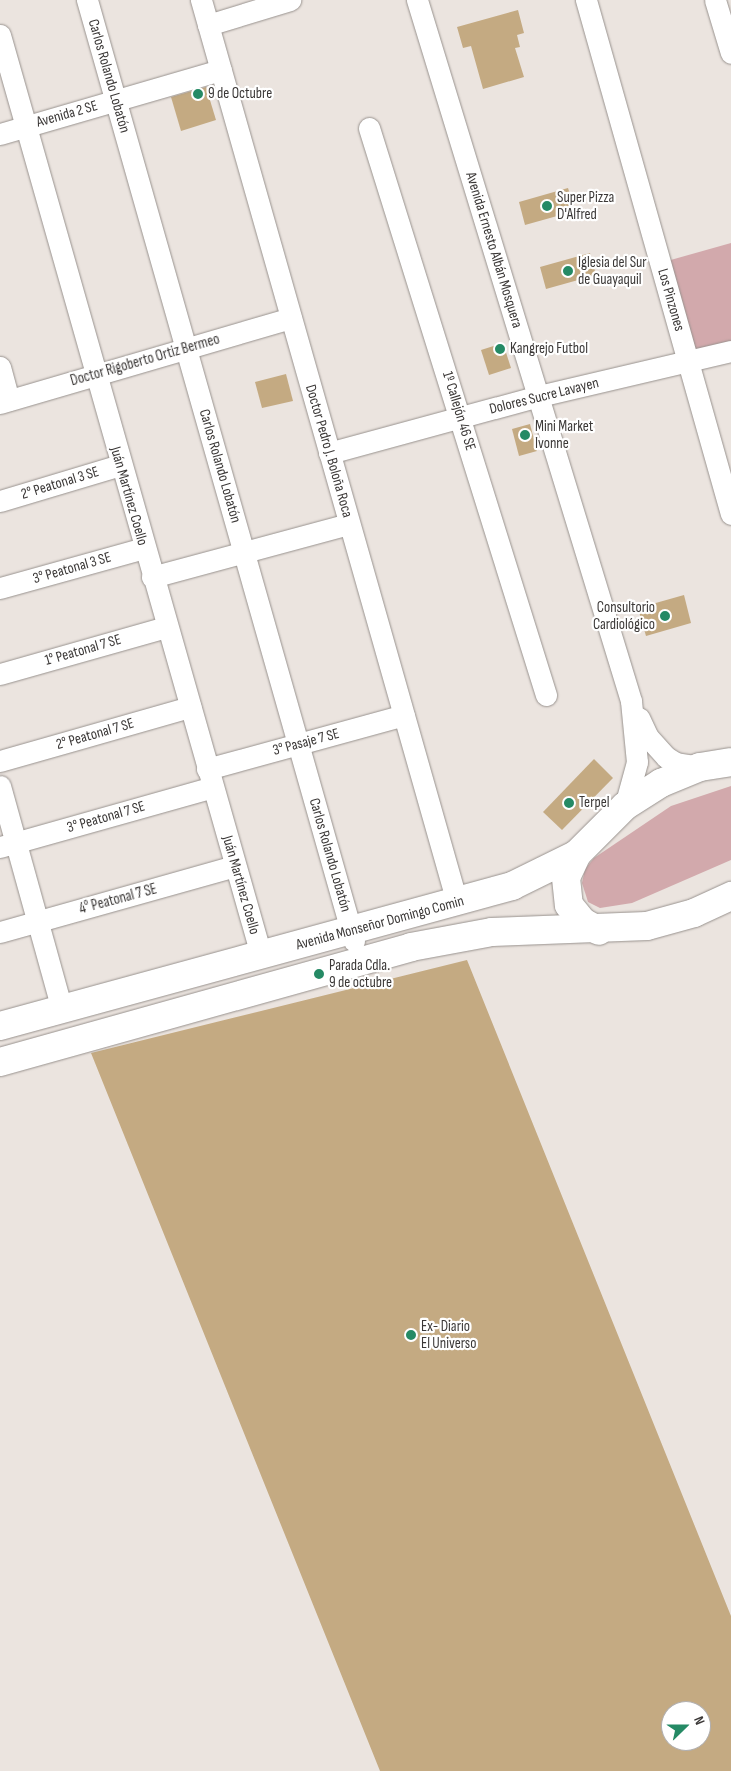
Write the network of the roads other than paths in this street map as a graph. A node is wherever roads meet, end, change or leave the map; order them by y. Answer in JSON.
{"nodes":[{"id":1,"x":88,"y":0,"type":"edge"},
{"id":2,"x":201,"y":0,"type":"edge"},
{"id":3,"x":290,"y":0,"type":"edge"},
{"id":4,"x":417,"y":0,"type":"edge"},
{"id":5,"x":586,"y":0,"type":"edge"},
{"id":6,"x":715,"y":0,"type":"edge"},
{"id":7,"x":208,"y":25,"type":"junction"},
{"id":8,"x":0,"y":35,"type":"edge"},
{"id":9,"x":731,"y":53,"type":"edge"},
{"id":10,"x":221,"y":70,"type":"junction"},
{"id":11,"x":116,"y":100,"type":"junction"},
{"id":12,"x":25,"y":126,"type":"junction"},
{"id":13,"x":369,"y":128,"type":"dead end"},
{"id":14,"x":0,"y":134,"type":"edge"},
{"id":15,"x":291,"y":318,"type":"junction"},
{"id":16,"x":186,"y":348,"type":"junction"},
{"id":17,"x":731,"y":351,"type":"edge"},
{"id":18,"x":688,"y":362,"type":"junction"},
{"id":19,"x":0,"y":367,"type":"edge"},
{"id":20,"x":94,"y":375,"type":"junction"},
{"id":21,"x":540,"y":396,"type":"junction"},
{"id":22,"x":5,"y":401,"type":"edge"},
{"id":23,"x":461,"y":418,"type":"junction"},
{"id":24,"x":329,"y":454,"type":"junction"},
{"id":25,"x":120,"y":465,"type":"junction"},
{"id":26,"x":0,"y":501,"type":"edge"},
{"id":27,"x":731,"y":514,"type":"edge"},
{"id":28,"x":350,"y":524,"type":"junction"},
{"id":29,"x":144,"y":548,"type":"junction"},
{"id":30,"x":244,"y":552,"type":"junction"},
{"id":31,"x":152,"y":577,"type":"junction"},
{"id":32,"x":0,"y":588,"type":"edge"},
{"id":33,"x":166,"y":627,"type":"junction"},
{"id":34,"x":0,"y":674,"type":"edge"},
{"id":35,"x":546,"y":695,"type":"dead end"},
{"id":36,"x":631,"y":701,"type":"junction"},
{"id":37,"x":190,"y":707,"type":"junction"},
{"id":38,"x":404,"y":715,"type":"junction"},
{"id":39,"x":299,"y":744,"type":"junction"},
{"id":40,"x":0,"y":761,"type":"edge"},
{"id":41,"x":731,"y":762,"type":"edge"},
{"id":42,"x":700,"y":767,"type":"junction"},
{"id":43,"x":210,"y":778,"type":"junction"},
{"id":44,"x":0,"y":786,"type":"edge"},
{"id":45,"x":625,"y":806,"type":"junction"},
{"id":46,"x":8,"y":844,"type":"edge"},
{"id":47,"x":577,"y":854,"type":"junction"},
{"id":48,"x":235,"y":866,"type":"junction"},
{"id":49,"x":731,"y":896,"type":"edge"},
{"id":50,"x":457,"y":902,"type":"junction"},
{"id":51,"x":38,"y":921,"type":"junction"},
{"id":52,"x":599,"y":931,"type":"junction"},
{"id":53,"x":0,"y":932,"type":"edge"},
{"id":54,"x":353,"y":936,"type":"junction"},
{"id":55,"x":261,"y":955,"type":"junction"},
{"id":56,"x":62,"y":1009,"type":"junction"},
{"id":57,"x":0,"y":1026,"type":"edge"},
{"id":58,"x":0,"y":1062,"type":"edge"}],
"edges":[{"from":1,"to":11,"type":"street","name":"Carlos Rolando Lobatón"},
{"from":2,"to":7,"type":"street","name":"Doctor Pedro J. Boloña Roca"},
{"from":3,"to":7,"type":"street"},
{"from":4,"to":21,"type":"street","name":"Avenida Ernesto Albán Mosquera"},
{"from":5,"to":18,"type":"street","name":"Los Pinzones"},
{"from":6,"to":9,"type":"street"},
{"from":7,"to":10,"type":"street","name":"Doctor Pedro J. Boloña Roca"},
{"from":8,"to":12,"type":"street","name":"Juán Martínez Coello"},
{"from":10,"to":11,"type":"street","name":"Avenida 2 SE"},
{"from":10,"to":15,"type":"street","name":"Doctor Pedro J. Boloña Roca"},
{"from":11,"to":12,"type":"street","name":"Avenida 2 SE"},
{"from":11,"to":16,"type":"street","name":"Carlos Rolando Lobatón"},
{"from":12,"to":14,"type":"street","name":"Avenida 2 SE"},
{"from":12,"to":20,"type":"street","name":"Juán Martínez Coello"},
{"from":13,"to":23,"type":"street","name":"1º Callejón 46 SE"},
{"from":15,"to":16,"type":"street","name":"Doctor Rigoberto Ortiz Bermeo"},
{"from":15,"to":24,"type":"street","name":"Doctor Pedro J. Boloña Roca"},
{"from":16,"to":20,"type":"street","name":"Doctor Rigoberto Ortiz Bermeo"},
{"from":16,"to":30,"type":"street","name":"Carlos Rolando Lobatón"},
{"from":17,"to":18,"type":"street","name":"Dolores Sucre Lavayen"},
{"from":18,"to":21,"type":"street","name":"Dolores Sucre Lavayen"},
{"from":18,"to":27,"type":"street","name":"Los Pinzones"},
{"from":19,"to":22,"type":"street"},
{"from":20,"to":22,"type":"street","name":"Doctor Rigoberto Ortiz Bermeo"},
{"from":20,"to":25,"type":"street","name":"Juán Martínez Coello"},
{"from":21,"to":23,"type":"street","name":"Dolores Sucre Lavayen"},
{"from":21,"to":36,"type":"street","name":"Avenida Ernesto Albán Mosquera"},
{"from":23,"to":24,"type":"street","name":"Dolores Sucre Lavayen"},
{"from":23,"to":35,"type":"street","name":"1º Callejón 46 SE"},
{"from":24,"to":28,"type":"street","name":"Doctor Pedro J. Boloña Roca"},
{"from":25,"to":26,"type":"street","name":"2° Peatonal 3 SE"},
{"from":25,"to":29,"type":"street","name":"Juán Martínez Coello"},
{"from":28,"to":30,"type":"street"},
{"from":28,"to":38,"type":"street","name":"Doctor Pedro J. Boloña Roca"},
{"from":29,"to":31,"type":"street","name":"Juán Martínez Coello"},
{"from":29,"to":32,"type":"street","name":"3° Peatonal 3 SE"},
{"from":30,"to":31,"type":"street"},
{"from":30,"to":39,"type":"street","name":"Carlos Rolando Lobatón"},
{"from":31,"to":33,"type":"street","name":"Juán Martínez Coello"},
{"from":33,"to":34,"type":"street","name":"1° Peatonal 7 SE"},
{"from":33,"to":37,"type":"street","name":"Juán Martínez Coello"},
{"from":36,"to":42,"type":"street","name":"Avenida Ernesto Albán Mosquera"},
{"from":36,"to":45,"type":"street","name":"Avenida Ernesto Albán Mosquera"},
{"from":37,"to":40,"type":"street","name":"2° Peatonal 7 SE"},
{"from":37,"to":43,"type":"street","name":"Juán Martínez Coello"},
{"from":38,"to":39,"type":"street","name":"3° Pasaje 7 SE"},
{"from":38,"to":50,"type":"street","name":"Doctor Pedro J. Boloña Roca"},
{"from":39,"to":43,"type":"street","name":"3° Pasaje 7 SE"},
{"from":39,"to":54,"type":"street","name":"Carlos Rolando Lobatón"},
{"from":41,"to":42,"type":"main road","name":"Avenida Monseñor Domingo Comin"},
{"from":42,"to":45,"type":"main road","name":"Avenida Monseñor Domingo Comin"},
{"from":43,"to":46,"type":"street","name":"3° Peatonal 7 SE"},
{"from":43,"to":48,"type":"street","name":"Juán Martínez Coello"},
{"from":44,"to":46,"type":"street"},
{"from":45,"to":47,"type":"main road","name":"Avenida Monseñor Domingo Comin"},
{"from":46,"to":51,"type":"street"},
{"from":47,"to":50,"type":"main road","name":"Avenida Monseñor Domingo Comin"},
{"from":47,"to":52,"type":"main road"},
{"from":48,"to":51,"type":"street","name":"4° Peatonal 7 SE"},
{"from":48,"to":55,"type":"street","name":"Juán Martínez Coello"},
{"from":49,"to":52,"type":"main road","name":"Avenida Monseñor Domingo Comin"},
{"from":50,"to":54,"type":"main road","name":"Avenida Monseñor Domingo Comin"},
{"from":51,"to":53,"type":"street","name":"4° Peatonal 7 SE"},
{"from":51,"to":56,"type":"street"},
{"from":52,"to":58,"type":"main road","name":"Avenida Monseñor Domingo Comin"},
{"from":54,"to":55,"type":"main road","name":"Avenida Monseñor Domingo Comin"},
{"from":55,"to":56,"type":"main road","name":"Avenida Monseñor Domingo Comin"},
{"from":56,"to":57,"type":"main road","name":"Avenida Monseñor Domingo Comin"}]}
